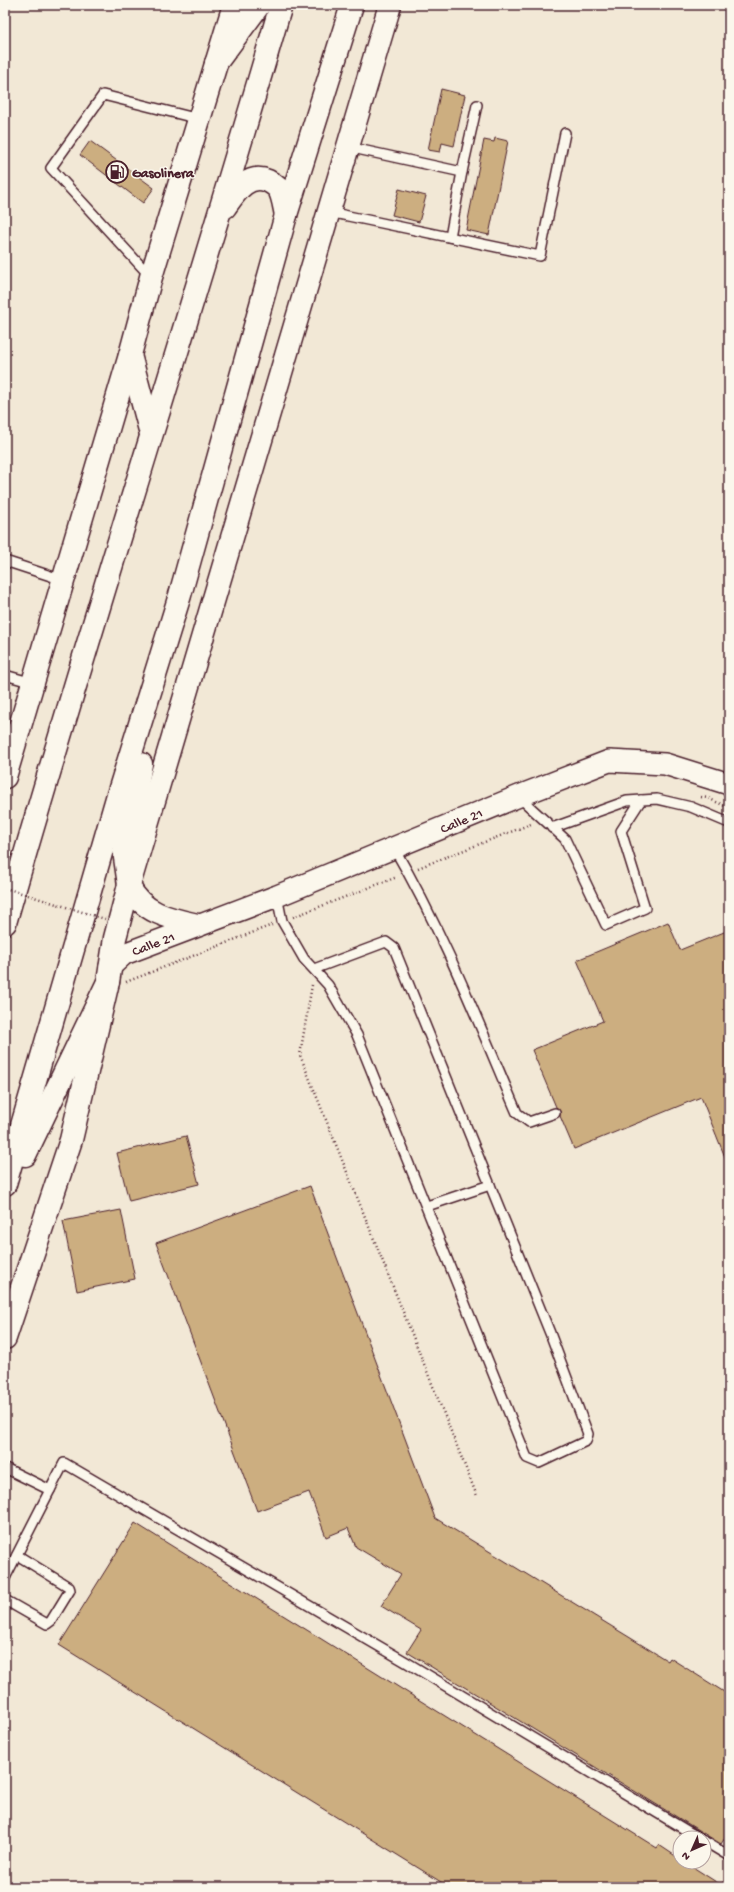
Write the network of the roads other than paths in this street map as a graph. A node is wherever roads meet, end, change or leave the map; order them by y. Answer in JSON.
{"nodes":[{"id":1,"x":234,"y":5,"type":"edge"},
{"id":2,"x":259,"y":5,"type":"edge"},
{"id":3,"x":280,"y":5,"type":"edge"},
{"id":4,"x":352,"y":5,"type":"edge"},
{"id":5,"x":362,"y":5,"type":"edge"},
{"id":6,"x":390,"y":5,"type":"edge"},
{"id":7,"x":341,"y":45,"type":"junction"},
{"id":8,"x":216,"y":63,"type":"junction"},
{"id":9,"x":477,"y":105,"type":"dead end"},
{"id":10,"x":199,"y":119,"type":"junction"},
{"id":11,"x":565,"y":133,"type":"dead end"},
{"id":12,"x":348,"y":147,"type":"junction"},
{"id":13,"x":462,"y":172,"type":"junction"},
{"id":14,"x":329,"y":212,"type":"junction"},
{"id":15,"x":220,"y":214,"type":"junction"},
{"id":16,"x":286,"y":215,"type":"junction"},
{"id":17,"x":450,"y":237,"type":"junction"},
{"id":18,"x":151,"y":277,"type":"junction"},
{"id":19,"x":130,"y":355,"type":"junction"},
{"id":20,"x":151,"y":434,"type":"junction"},
{"id":21,"x":5,"y":561,"type":"edge"},
{"id":22,"x":63,"y":580,"type":"junction"},
{"id":23,"x":5,"y":675,"type":"edge"},
{"id":24,"x":33,"y":683,"type":"junction"},
{"id":25,"x":138,"y":729,"type":"junction"},
{"id":26,"x":5,"y":777,"type":"edge"},
{"id":27,"x":729,"y":784,"type":"edge"},
{"id":28,"x":518,"y":796,"type":"junction"},
{"id":29,"x":642,"y":800,"type":"junction"},
{"id":30,"x":729,"y":823,"type":"edge"},
{"id":31,"x":552,"y":828,"type":"junction"},
{"id":32,"x":394,"y":848,"type":"junction"},
{"id":33,"x":12,"y":883,"type":"edge"},
{"id":34,"x":129,"y":885,"type":"junction"},
{"id":35,"x":5,"y":895,"type":"edge"},
{"id":36,"x":277,"y":896,"type":"junction"},
{"id":37,"x":5,"y":923,"type":"edge"},
{"id":38,"x":200,"y":925,"type":"junction"},
{"id":39,"x":314,"y":969,"type":"junction"},
{"id":40,"x":109,"y":974,"type":"junction"},
{"id":41,"x":555,"y":1113,"type":"dead end"},
{"id":42,"x":5,"y":1184,"type":"edge"},
{"id":43,"x":490,"y":1185,"type":"junction"},
{"id":44,"x":5,"y":1196,"type":"edge"},
{"id":45,"x":427,"y":1206,"type":"junction"},
{"id":46,"x":5,"y":1338,"type":"edge"},
{"id":47,"x":5,"y":1468,"type":"edge"},
{"id":48,"x":50,"y":1490,"type":"junction"},
{"id":49,"x":16,"y":1555,"type":"junction"},
{"id":50,"x":5,"y":1578,"type":"edge"},
{"id":51,"x":5,"y":1600,"type":"edge"},
{"id":52,"x":686,"y":1830,"type":"edge"},
{"id":53,"x":712,"y":1846,"type":"edge"},
{"id":54,"x":729,"y":1856,"type":"edge"}],
"edges":[{"from":1,"to":8,"type":"main road"},
{"from":2,"to":8,"type":"main road"},
{"from":3,"to":15,"type":"main road"},
{"from":4,"to":7,"type":"main road"},
{"from":5,"to":7,"type":"main road"},
{"from":6,"to":12,"type":"main road"},
{"from":7,"to":16,"type":"main road"},
{"from":8,"to":10,"type":"main road"},
{"from":9,"to":13,"type":"lane"},
{"from":10,"to":18,"type":"main road"},
{"from":10,"to":18,"type":"lane"},
{"from":11,"to":17,"type":"lane"},
{"from":12,"to":13,"type":"lane"},
{"from":12,"to":14,"type":"main road"},
{"from":13,"to":17,"type":"lane"},
{"from":14,"to":17,"type":"lane"},
{"from":14,"to":34,"type":"main road"},
{"from":15,"to":16,"type":"main road"},
{"from":15,"to":20,"type":"main road"},
{"from":16,"to":25,"type":"main road"},
{"from":18,"to":19,"type":"main road"},
{"from":19,"to":20,"type":"main road"},
{"from":19,"to":22,"type":"main road"},
{"from":20,"to":33,"type":"main road"},
{"from":21,"to":22,"type":"lane"},
{"from":22,"to":24,"type":"main road"},
{"from":23,"to":24,"type":"lane"},
{"from":24,"to":26,"type":"main road"},
{"from":25,"to":34,"type":"main road"},
{"from":25,"to":42,"type":"main road"},
{"from":27,"to":28,"type":"street","name":"Calle 21"},
{"from":28,"to":31,"type":"lane"},
{"from":28,"to":32,"type":"street","name":"Calle 21"},
{"from":29,"to":30,"type":"lane"},
{"from":29,"to":31,"type":"lane"},
{"from":29,"to":31,"type":"lane"},
{"from":32,"to":36,"type":"street","name":"Calle 21"},
{"from":32,"to":41,"type":"lane"},
{"from":33,"to":35,"type":"main road"},
{"from":33,"to":37,"type":"main road"},
{"from":34,"to":38,"type":"street","name":"Calle 21"},
{"from":34,"to":40,"type":"main road"},
{"from":36,"to":38,"type":"street","name":"Calle 21"},
{"from":36,"to":39,"type":"lane"},
{"from":38,"to":40,"type":"street","name":"Calle 21"},
{"from":39,"to":43,"type":"lane"},
{"from":39,"to":45,"type":"lane"},
{"from":40,"to":44,"type":"main road"},
{"from":40,"to":46,"type":"main road"},
{"from":43,"to":45,"type":"lane"},
{"from":43,"to":45,"type":"lane"},
{"from":47,"to":48,"type":"lane"},
{"from":48,"to":49,"type":"lane"},
{"from":48,"to":52,"type":"lane"},
{"from":49,"to":50,"type":"lane"},
{"from":49,"to":51,"type":"lane"},
{"from":53,"to":54,"type":"lane"}]}
